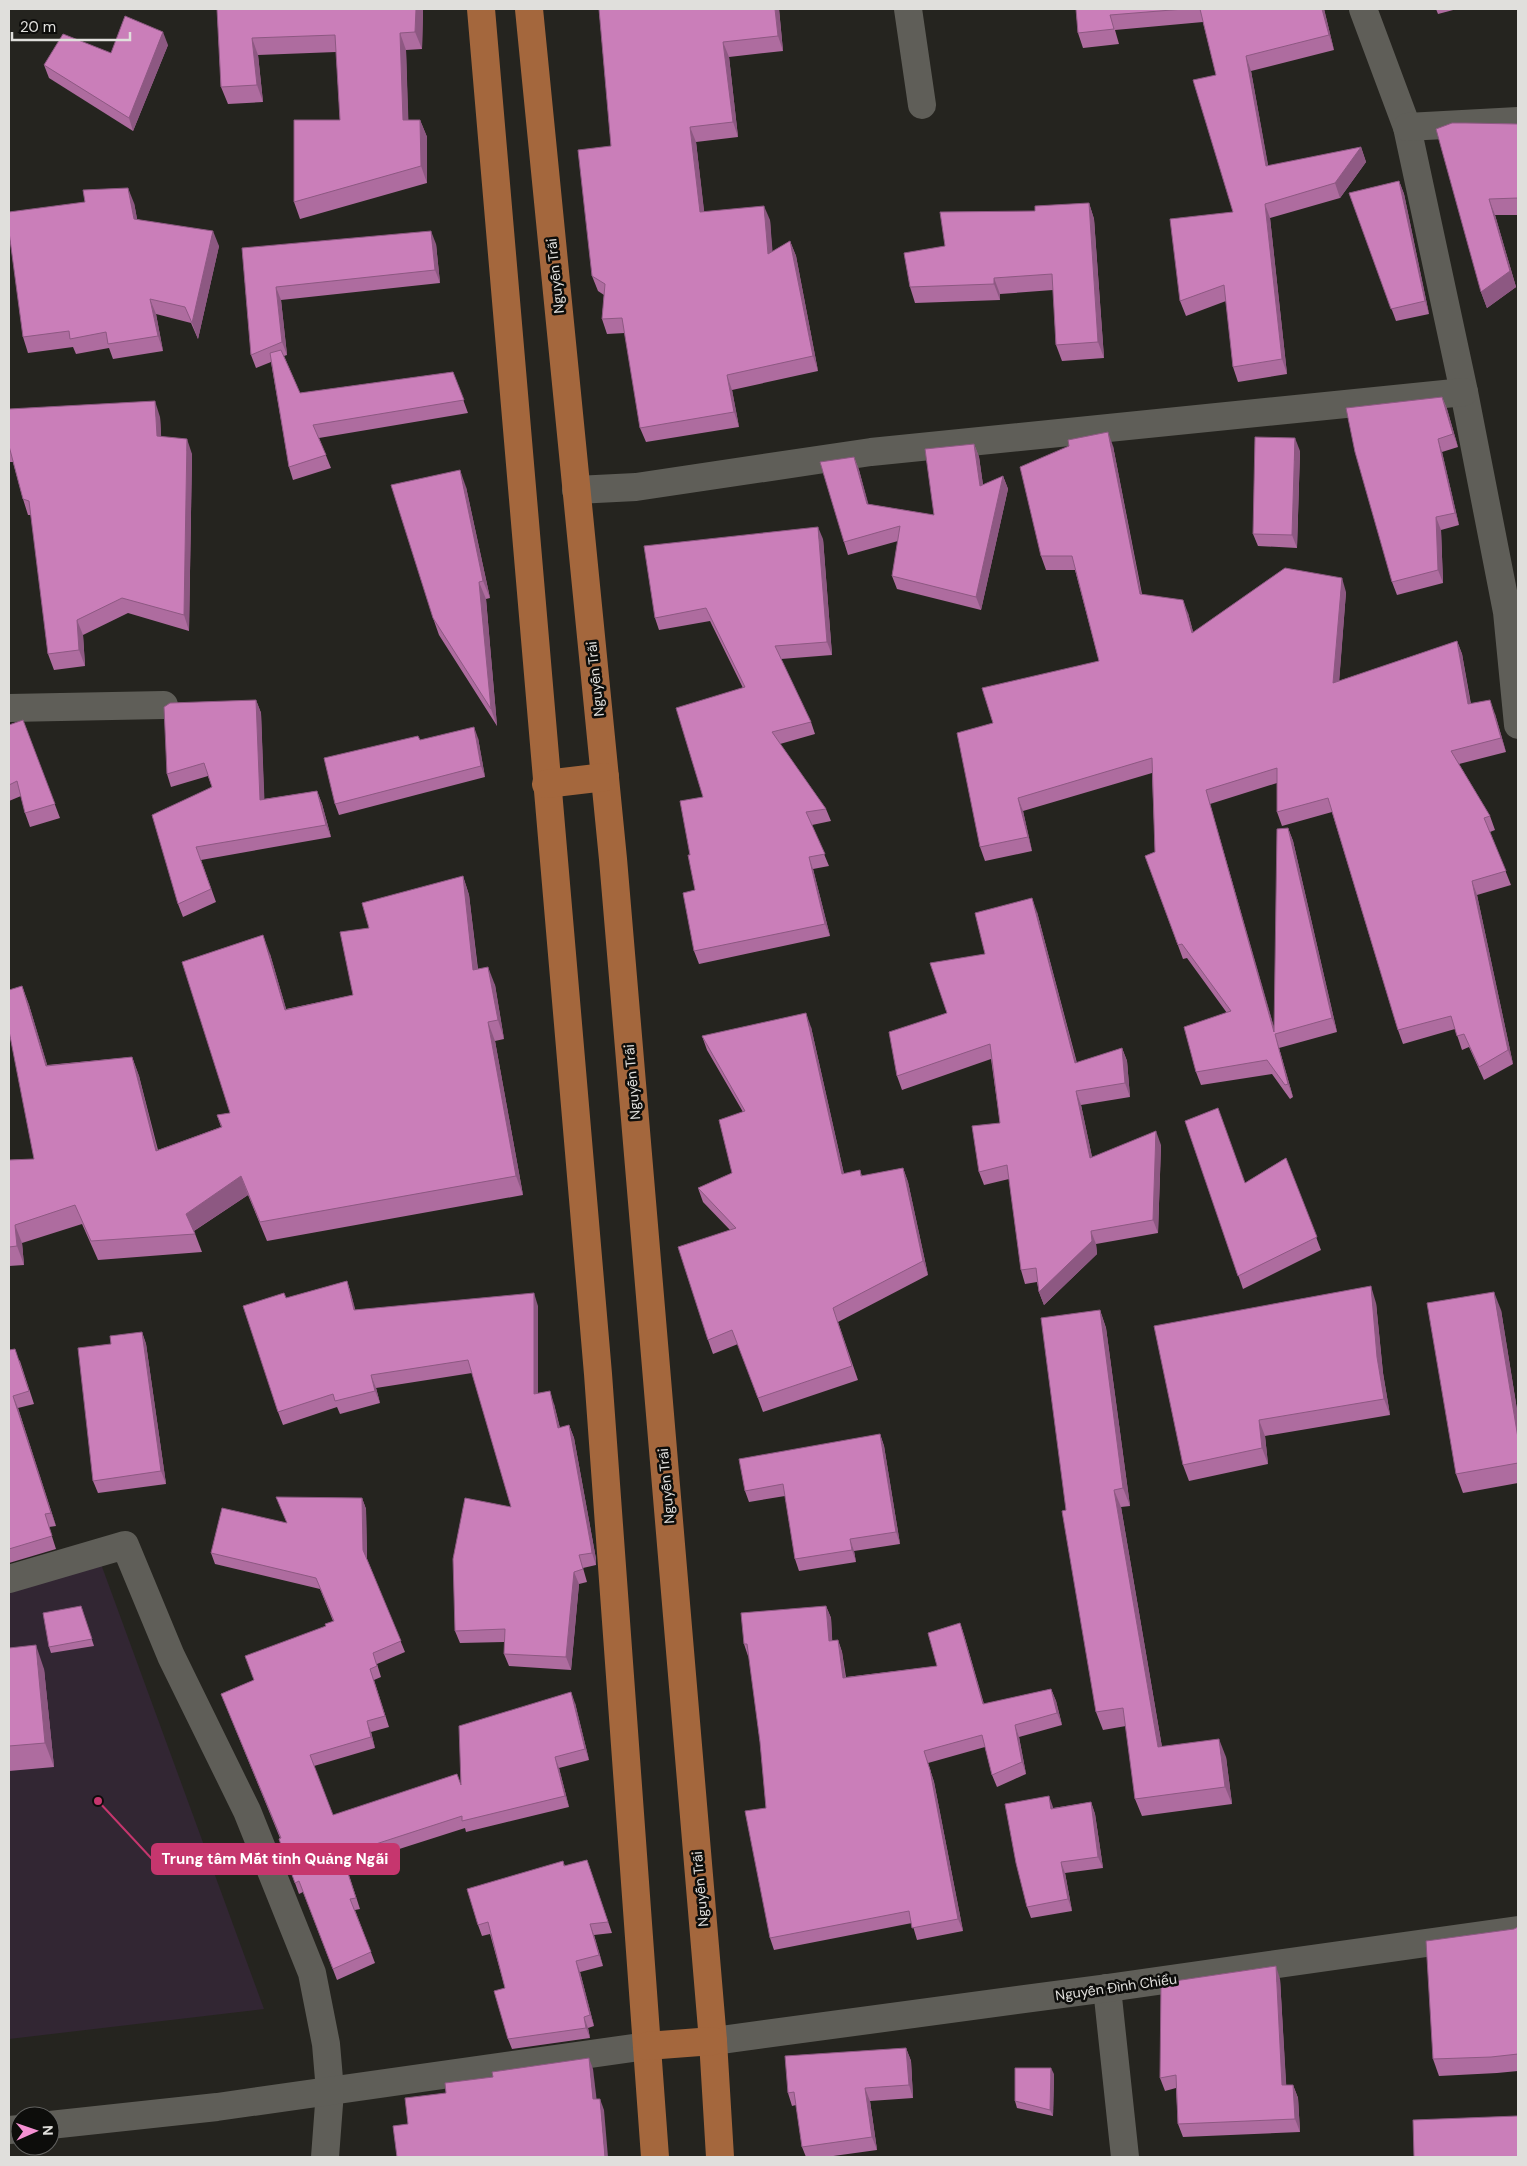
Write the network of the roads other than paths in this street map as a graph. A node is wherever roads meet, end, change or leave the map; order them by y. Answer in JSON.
{"nodes":[{"id":1,"x":481,"y":9,"type":"edge"},
{"id":2,"x":529,"y":9,"type":"edge"},
{"id":3,"x":908,"y":9,"type":"edge"},
{"id":4,"x":1363,"y":9,"type":"edge"},
{"id":5,"x":922,"y":105,"type":"dead end"},
{"id":6,"x":1518,"y":121,"type":"edge"},
{"id":7,"x":1407,"y":127,"type":"junction"},
{"id":8,"x":1464,"y":392,"type":"junction"},
{"id":9,"x":576,"y":490,"type":"junction"},
{"id":10,"x":164,"y":705,"type":"edge"},
{"id":11,"x":9,"y":708,"type":"edge"},
{"id":12,"x":1518,"y":725,"type":"edge"},
{"id":13,"x":605,"y":777,"type":"junction"},
{"id":14,"x":546,"y":784,"type":"junction"},
{"id":15,"x":9,"y":1580,"type":"edge"},
{"id":16,"x":1518,"y":1930,"type":"edge"},
{"id":17,"x":1107,"y":1988,"type":"junction"},
{"id":18,"x":713,"y":2041,"type":"junction"},
{"id":19,"x":647,"y":2046,"type":"junction"},
{"id":20,"x":330,"y":2091,"type":"junction"},
{"id":21,"x":60,"y":2124,"type":"edge"},
{"id":22,"x":325,"y":2157,"type":"edge"},
{"id":23,"x":655,"y":2157,"type":"edge"},
{"id":24,"x":720,"y":2157,"type":"edge"},
{"id":25,"x":1125,"y":2157,"type":"edge"}],
"edges":[{"from":1,"to":14,"type":"main road"},
{"from":2,"to":9,"type":"main road","name":"Nguyễn Trãi"},
{"from":3,"to":5,"type":"street"},
{"from":4,"to":7,"type":"street"},
{"from":6,"to":7,"type":"street"},
{"from":7,"to":8,"type":"street"},
{"from":8,"to":9,"type":"street"},
{"from":8,"to":12,"type":"street"},
{"from":9,"to":13,"type":"main road","name":"Nguyễn Trãi"},
{"from":10,"to":11,"type":"street"},
{"from":13,"to":14,"type":"main road"},
{"from":13,"to":18,"type":"main road","name":"Nguyễn Trãi"},
{"from":14,"to":19,"type":"main road"},
{"from":15,"to":20,"type":"street"},
{"from":16,"to":17,"type":"street","name":"Nguyễn Đình Chiểu"},
{"from":17,"to":18,"type":"street","name":"Nguyễn Đình Chiểu"},
{"from":17,"to":25,"type":"street"},
{"from":18,"to":19,"type":"main road"},
{"from":18,"to":24,"type":"main road","name":"Nguyễn Trãi"},
{"from":19,"to":20,"type":"street"},
{"from":19,"to":23,"type":"main road"},
{"from":20,"to":21,"type":"street"},
{"from":20,"to":22,"type":"street"}]}
